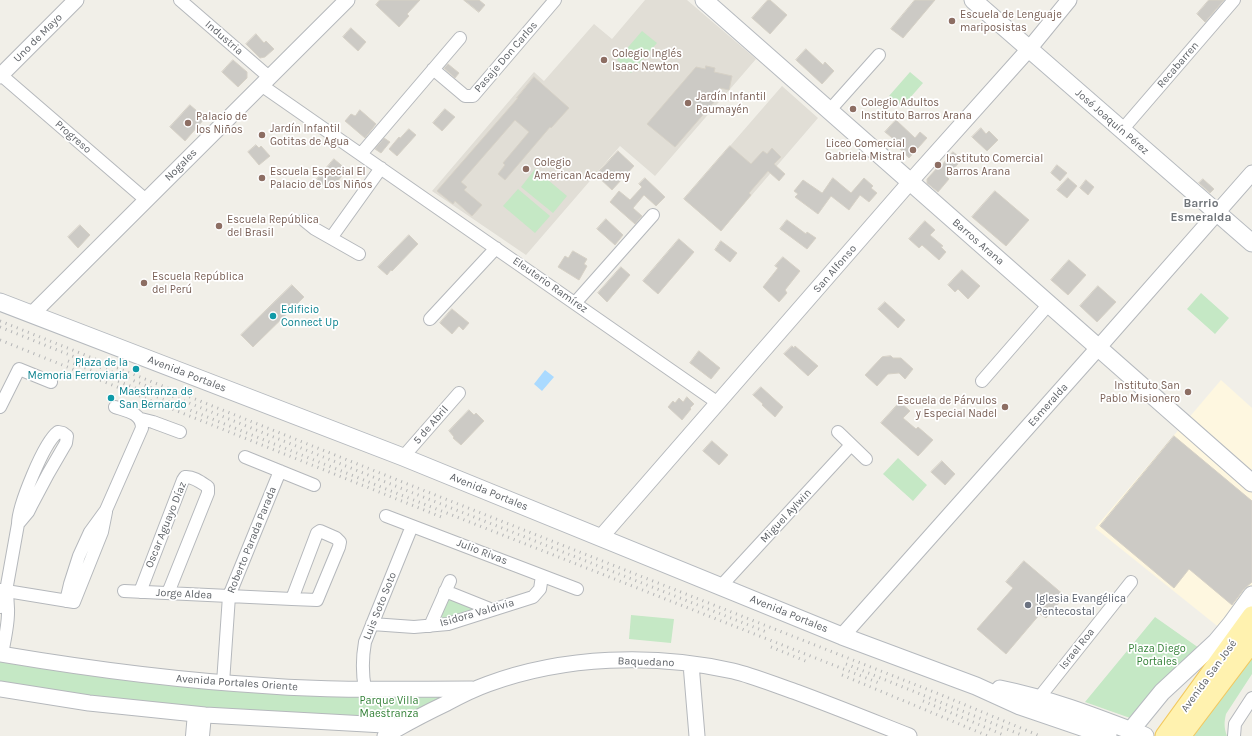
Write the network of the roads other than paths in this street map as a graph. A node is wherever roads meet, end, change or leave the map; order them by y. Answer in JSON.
{"nodes":[{"id":1,"x":76,"y":0,"type":"edge"},
{"id":2,"x":180,"y":0,"type":"edge"},
{"id":3,"x":347,"y":0,"type":"edge"},
{"id":4,"x":555,"y":0,"type":"edge"},
{"id":5,"x":704,"y":0,"type":"edge"},
{"id":6,"x":973,"y":0,"type":"edge"},
{"id":7,"x":1069,"y":0,"type":"edge"},
{"id":8,"x":1234,"y":0,"type":"edge"},
{"id":9,"x":460,"y":38,"type":"dead end"},
{"id":10,"x":1029,"y":49,"type":"junction"},
{"id":11,"x":879,"y":55,"type":"dead end"},
{"id":12,"x":434,"y":69,"type":"junction"},
{"id":13,"x":0,"y":75,"type":"edge"},
{"id":14,"x":265,"y":81,"type":"junction"},
{"id":15,"x":829,"y":111,"type":"junction"},
{"id":16,"x":1122,"y":130,"type":"junction"},
{"id":17,"x":361,"y":154,"type":"junction"},
{"id":18,"x":381,"y":168,"type":"junction"},
{"id":19,"x":1252,"y":173,"type":"edge"},
{"id":20,"x":910,"y":182,"type":"junction"},
{"id":21,"x":146,"y":200,"type":"junction"},
{"id":22,"x":1217,"y":213,"type":"junction"},
{"id":23,"x":653,"y":215,"type":"dead end"},
{"id":24,"x":304,"y":220,"type":"dead end"},
{"id":25,"x":331,"y":238,"type":"junction"},
{"id":26,"x":1252,"y":243,"type":"edge"},
{"id":27,"x":496,"y":248,"type":"junction"},
{"id":28,"x":359,"y":254,"type":"dead end"},
{"id":29,"x":0,"y":302,"type":"edge"},
{"id":30,"x":575,"y":303,"type":"junction"},
{"id":31,"x":1048,"y":304,"type":"junction"},
{"id":32,"x":32,"y":314,"type":"junction"},
{"id":33,"x":430,"y":319,"type":"dead end"},
{"id":34,"x":1098,"y":348,"type":"junction"},
{"id":35,"x":982,"y":381,"type":"dead end"},
{"id":36,"x":51,"y":382,"type":"dead end"},
{"id":37,"x":459,"y":393,"type":"dead end"},
{"id":38,"x":718,"y":403,"type":"junction"},
{"id":39,"x":115,"y":406,"type":"dead end"},
{"id":40,"x":0,"y":407,"type":"edge"},
{"id":41,"x":141,"y":419,"type":"junction"},
{"id":42,"x":180,"y":432,"type":"dead end"},
{"id":43,"x":838,"y":432,"type":"dead end"},
{"id":44,"x":851,"y":445,"type":"junction"},
{"id":45,"x":245,"y":457,"type":"dead end"},
{"id":46,"x":403,"y":457,"type":"junction"},
{"id":47,"x":866,"y":459,"type":"dead end"},
{"id":48,"x":280,"y":471,"type":"junction"},
{"id":49,"x":1252,"y":484,"type":"edge"},
{"id":50,"x":314,"y":485,"type":"dead end"},
{"id":51,"x":386,"y":516,"type":"dead end"},
{"id":52,"x":18,"y":524,"type":"junction"},
{"id":53,"x":412,"y":526,"type":"junction"},
{"id":54,"x":601,"y":537,"type":"junction"},
{"id":55,"x":542,"y":576,"type":"junction"},
{"id":56,"x":1131,"y":582,"type":"dead end"},
{"id":57,"x":721,"y":586,"type":"junction"},
{"id":58,"x":578,"y":589,"type":"dead end"},
{"id":59,"x":3,"y":590,"type":"edge"},
{"id":60,"x":124,"y":591,"type":"dead end"},
{"id":61,"x":140,"y":592,"type":"junction"},
{"id":62,"x":168,"y":593,"type":"junction"},
{"id":63,"x":1252,"y":595,"type":"edge"},
{"id":64,"x":229,"y":596,"type":"junction"},
{"id":65,"x":292,"y":599,"type":"junction"},
{"id":66,"x":0,"y":607,"type":"edge"},
{"id":67,"x":490,"y":610,"type":"junction"},
{"id":68,"x":1252,"y":616,"type":"edge"},
{"id":69,"x":372,"y":624,"type":"junction"},
{"id":70,"x":430,"y":626,"type":"junction"},
{"id":71,"x":842,"y":636,"type":"junction"},
{"id":72,"x":1252,"y":642,"type":"edge"},
{"id":73,"x":1,"y":654,"type":"edge"},
{"id":74,"x":691,"y":664,"type":"junction"},
{"id":75,"x":223,"y":683,"type":"junction"},
{"id":76,"x":976,"y":686,"type":"junction"},
{"id":77,"x":0,"y":689,"type":"edge"},
{"id":78,"x":365,"y":689,"type":"junction"},
{"id":79,"x":422,"y":689,"type":"junction"},
{"id":80,"x":475,"y":689,"type":"junction"},
{"id":81,"x":1038,"y":698,"type":"junction"},
{"id":82,"x":1252,"y":698,"type":"edge"},
{"id":83,"x":431,"y":711,"type":"junction"},
{"id":84,"x":200,"y":714,"type":"junction"},
{"id":85,"x":360,"y":723,"type":"junction"},
{"id":86,"x":402,"y":726,"type":"junction"},
{"id":87,"x":1138,"y":733,"type":"edge"},
{"id":88,"x":192,"y":736,"type":"edge"},
{"id":89,"x":203,"y":736,"type":"edge"},
{"id":90,"x":370,"y":736,"type":"edge"},
{"id":91,"x":386,"y":736,"type":"edge"},
{"id":92,"x":697,"y":736,"type":"edge"},
{"id":93,"x":909,"y":736,"type":"edge"},
{"id":94,"x":1108,"y":736,"type":"edge"},
{"id":95,"x":1164,"y":736,"type":"edge"},
{"id":96,"x":1181,"y":736,"type":"edge"},
{"id":97,"x":1234,"y":736,"type":"edge"}],
"edges":[{"from":1,"to":13,"type":"street","name":"Uno de Mayo"},
{"from":2,"to":14,"type":"street","name":"Industria"},
{"from":3,"to":14,"type":"street","name":"Nogales"},
{"from":4,"to":12,"type":"street","name":"Pasaje Don Carlos"},
{"from":5,"to":15,"type":"main road","name":"Barros Arana"},
{"from":6,"to":10,"type":"main road","name":"José Joaquín Pérez"},
{"from":7,"to":10,"type":"street","name":"San Alfonso"},
{"from":8,"to":16,"type":"street","name":"Recabarren"},
{"from":9,"to":12,"type":"street"},
{"from":10,"to":16,"type":"main road","name":"José Joaquín Pérez"},
{"from":10,"to":20,"type":"street","name":"San Alfonso"},
{"from":11,"to":15,"type":"street"},
{"from":12,"to":17,"type":"street"},
{"from":13,"to":21,"type":"street","name":"Progreso"},
{"from":14,"to":17,"type":"street","name":"Eleuterio Ramírez"},
{"from":14,"to":21,"type":"street","name":"Nogales"},
{"from":15,"to":20,"type":"main road","name":"Barros Arana"},
{"from":16,"to":22,"type":"main road","name":"José Joaquín Pérez"},
{"from":17,"to":18,"type":"street","name":"Eleuterio Ramírez"},
{"from":18,"to":25,"type":"street"},
{"from":18,"to":27,"type":"street","name":"Eleuterio Ramírez"},
{"from":19,"to":22,"type":"street","name":"Esmeralda"},
{"from":20,"to":31,"type":"main road","name":"Barros Arana"},
{"from":20,"to":38,"type":"street","name":"San Alfonso"},
{"from":21,"to":32,"type":"street","name":"Nogales"},
{"from":22,"to":26,"type":"main road","name":"José Joaquín Pérez"},
{"from":22,"to":34,"type":"street","name":"Esmeralda"},
{"from":23,"to":30,"type":"street"},
{"from":24,"to":25,"type":"street"},
{"from":25,"to":28,"type":"street"},
{"from":27,"to":30,"type":"street","name":"Eleuterio Ramírez"},
{"from":27,"to":33,"type":"street"},
{"from":29,"to":32,"type":"main road","name":"Avenida Portales"},
{"from":30,"to":38,"type":"street","name":"Eleuterio Ramírez"},
{"from":31,"to":34,"type":"main road","name":"Barros Arana"},
{"from":31,"to":35,"type":"street"},
{"from":32,"to":46,"type":"main road","name":"Avenida Portales"},
{"from":34,"to":49,"type":"main road","name":"Barros Arana"},
{"from":34,"to":71,"type":"street","name":"Esmeralda"},
{"from":36,"to":40,"type":"street"},
{"from":37,"to":46,"type":"street","name":"5 de Abril"},
{"from":38,"to":54,"type":"street","name":"San Alfonso"},
{"from":39,"to":41,"type":"street"},
{"from":41,"to":42,"type":"street"},
{"from":41,"to":59,"type":"street"},
{"from":43,"to":44,"type":"street"},
{"from":44,"to":47,"type":"street"},
{"from":44,"to":57,"type":"street","name":"Miguel Aylwin"},
{"from":45,"to":48,"type":"street"},
{"from":46,"to":54,"type":"main road","name":"Avenida Portales"},
{"from":48,"to":50,"type":"street"},
{"from":48,"to":64,"type":"street","name":"Roberto Parada Parada"},
{"from":51,"to":53,"type":"street","name":"Julio Rivas"},
{"from":52,"to":52,"type":"street"},
{"from":52,"to":59,"type":"street"},
{"from":53,"to":55,"type":"street","name":"Julio Rivas"},
{"from":53,"to":69,"type":"street","name":"Luis Soto Soto"},
{"from":54,"to":57,"type":"main road","name":"Avenida Portales"},
{"from":55,"to":58,"type":"street","name":"Julio Rivas"},
{"from":55,"to":67,"type":"street","name":"Isidora Valdivia"},
{"from":56,"to":81,"type":"street","name":"Israel Roa"},
{"from":57,"to":71,"type":"main road","name":"Avenida Portales"},
{"from":59,"to":66,"type":"street"},
{"from":59,"to":73,"type":"street"},
{"from":60,"to":61,"type":"street","name":"Jorge Aldea"},
{"from":61,"to":62,"type":"street","name":"Jorge Aldea"},
{"from":61,"to":62,"type":"street","name":"Oscar Aguayo Díaz"},
{"from":62,"to":64,"type":"street","name":"Jorge Aldea"},
{"from":63,"to":87,"type":"main road","name":"Avenida San José"},
{"from":64,"to":65,"type":"street","name":"Jorge Aldea"},
{"from":64,"to":75,"type":"street","name":"Roberto Parada Parada"},
{"from":65,"to":65,"type":"street","name":"Jorge Aldea"},
{"from":67,"to":70,"type":"street","name":"Isidora Valdivia"},
{"from":67,"to":70,"type":"street"},
{"from":68,"to":95,"type":"main road","name":"Avenida San José"},
{"from":69,"to":70,"type":"street","name":"Isidora Valdivia"},
{"from":69,"to":78,"type":"street","name":"Luis Soto Soto"},
{"from":71,"to":76,"type":"main road","name":"Avenida Portales"},
{"from":72,"to":96,"type":"main road","name":"Avenida San José"},
{"from":73,"to":75,"type":"street","name":"Avenida Portales Oriente"},
{"from":74,"to":80,"type":"street","name":"Baquedano"},
{"from":74,"to":92,"type":"street"},
{"from":74,"to":93,"type":"street","name":"Baquedano"},
{"from":75,"to":78,"type":"street","name":"Avenida Portales Oriente"},
{"from":76,"to":81,"type":"main road","name":"Avenida Portales"},
{"from":76,"to":94,"type":"main road","name":"Avenida Portales"},
{"from":77,"to":84,"type":"street"},
{"from":78,"to":79,"type":"street","name":"Avenida Portales Oriente"},
{"from":79,"to":80,"type":"street","name":"Avenida Portales Oriente"},
{"from":79,"to":83,"type":"street"},
{"from":80,"to":83,"type":"street","name":"Baquedano"},
{"from":81,"to":87,"type":"main road","name":"Avenida Portales"},
{"from":82,"to":97,"type":"street"},
{"from":83,"to":86,"type":"street","name":"Baquedano"},
{"from":84,"to":85,"type":"street"},
{"from":84,"to":88,"type":"street"},
{"from":84,"to":89,"type":"street"},
{"from":85,"to":86,"type":"street"},
{"from":85,"to":90,"type":"street"},
{"from":86,"to":91,"type":"street","name":"Baquedano"}]}
